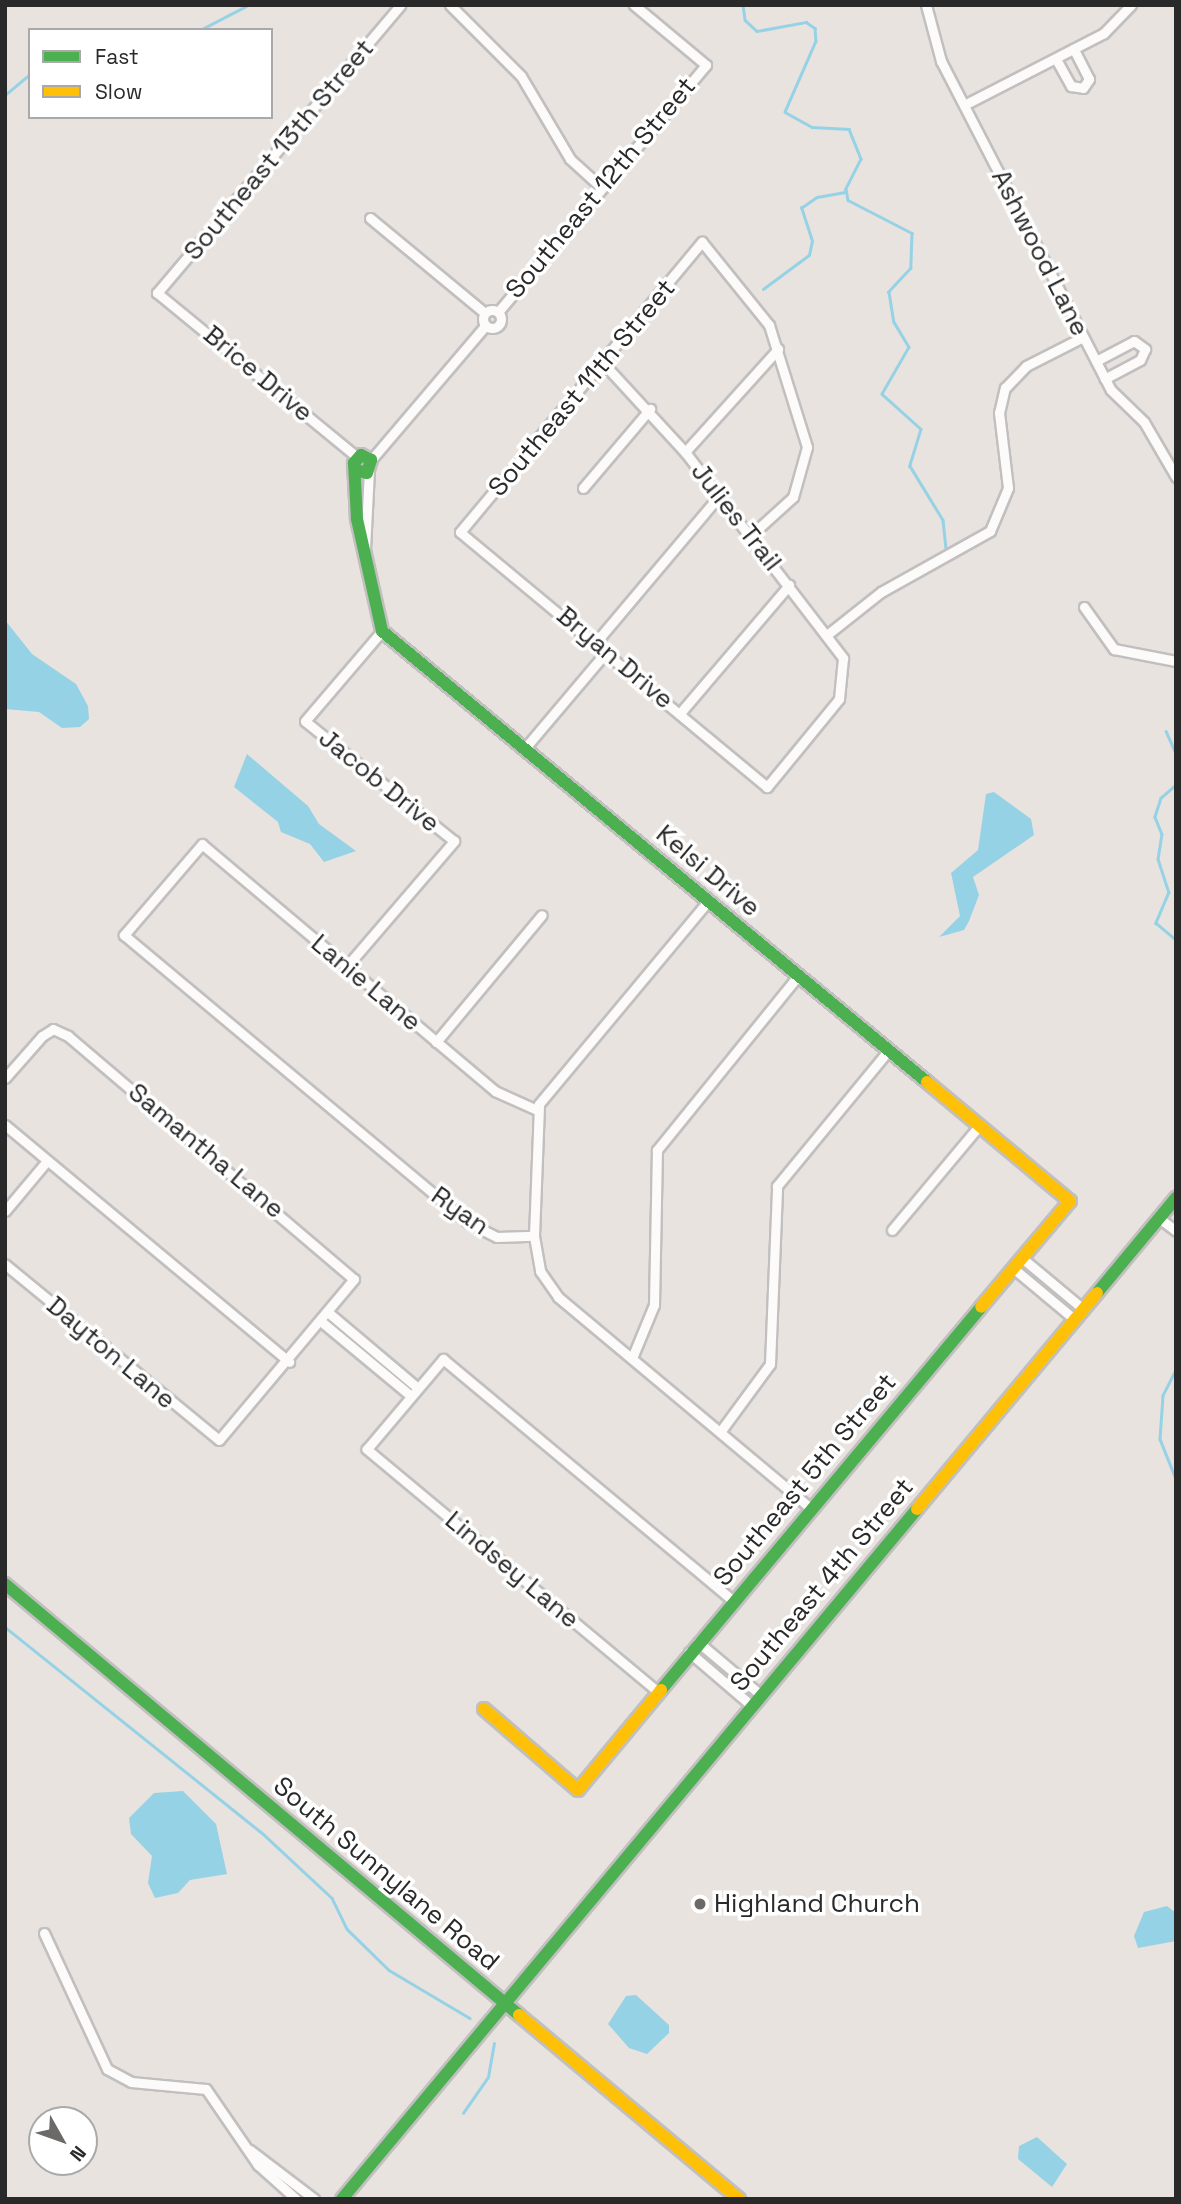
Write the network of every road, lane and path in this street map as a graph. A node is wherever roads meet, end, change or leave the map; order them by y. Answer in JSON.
{"nodes":[{"id":1,"x":400,"y":5,"type":"edge"},
{"id":2,"x":450,"y":5,"type":"edge"},
{"id":3,"x":634,"y":5,"type":"edge"},
{"id":4,"x":1131,"y":5,"type":"edge"},
{"id":5,"x":926,"y":10,"type":"edge"},
{"id":6,"x":1074,"y":49,"type":"junction"},
{"id":7,"x":1056,"y":58,"type":"junction"},
{"id":8,"x":964,"y":105,"type":"junction"},
{"id":9,"x":602,"y":188,"type":"junction"},
{"id":10,"x":370,"y":218,"type":"dead end"},
{"id":11,"x":157,"y":293,"type":"joint"},
{"id":12,"x":498,"y":312,"type":"junction"},
{"id":13,"x":485,"y":313,"type":"junction"},
{"id":14,"x":486,"y":326,"type":"junction"},
{"id":15,"x":1083,"y":337,"type":"junction"},
{"id":16,"x":778,"y":349,"type":"junction"},
{"id":17,"x":1096,"y":361,"type":"junction"},
{"id":18,"x":604,"y":364,"type":"junction"},
{"id":19,"x":1105,"y":379,"type":"junction"},
{"id":20,"x":650,"y":409,"type":"junction"},
{"id":21,"x":685,"y":452,"type":"junction"},
{"id":22,"x":356,"y":464,"type":"junction"},
{"id":23,"x":370,"y":466,"type":"junction"},
{"id":24,"x":1176,"y":477,"type":"edge"},
{"id":25,"x":583,"y":488,"type":"dead end"},
{"id":26,"x":718,"y":497,"type":"junction"},
{"id":27,"x":460,"y":532,"type":"joint"},
{"id":28,"x":750,"y":536,"type":"junction"},
{"id":29,"x":365,"y":549,"type":"junction"},
{"id":30,"x":789,"y":585,"type":"junction"},
{"id":31,"x":1084,"y":607,"type":"dead end"},
{"id":32,"x":382,"y":631,"type":"junction"},
{"id":33,"x":828,"y":634,"type":"junction"},
{"id":34,"x":596,"y":642,"type":"junction"},
{"id":35,"x":606,"y":652,"type":"junction"},
{"id":36,"x":1176,"y":661,"type":"edge"},
{"id":37,"x":681,"y":712,"type":"junction"},
{"id":38,"x":525,"y":748,"type":"junction"},
{"id":39,"x":767,"y":787,"type":"joint"},
{"id":40,"x":202,"y":844,"type":"joint"},
{"id":41,"x":708,"y":901,"type":"junction"},
{"id":42,"x":542,"y":915,"type":"dead end"},
{"id":43,"x":347,"y":966,"type":"junction"},
{"id":44,"x":798,"y":976,"type":"junction"},
{"id":45,"x":436,"y":1042,"type":"junction"},
{"id":46,"x":887,"y":1052,"type":"junction"},
{"id":47,"x":9,"y":1065,"type":"edge"},
{"id":48,"x":5,"y":1078,"type":"edge"},
{"id":49,"x":537,"y":1110,"type":"junction"},
{"id":50,"x":5,"y":1125,"type":"edge"},
{"id":51,"x":978,"y":1127,"type":"junction"},
{"id":52,"x":47,"y":1161,"type":"junction"},
{"id":53,"x":1176,"y":1198,"type":"edge"},
{"id":54,"x":1070,"y":1201,"type":"joint"},
{"id":55,"x":5,"y":1211,"type":"edge"},
{"id":56,"x":1159,"y":1217,"type":"junction"},
{"id":57,"x":892,"y":1230,"type":"dead end"},
{"id":58,"x":1176,"y":1231,"type":"edge"},
{"id":59,"x":534,"y":1236,"type":"junction"},
{"id":60,"x":1017,"y":1263,"type":"junction"},
{"id":61,"x":5,"y":1264,"type":"edge"},
{"id":62,"x":1078,"y":1313,"type":"junction"},
{"id":63,"x":331,"y":1314,"type":"junction"},
{"id":64,"x":323,"y":1323,"type":"junction"},
{"id":65,"x":632,"y":1358,"type":"junction"},
{"id":66,"x":289,"y":1362,"type":"junction"},
{"id":67,"x":418,"y":1388,"type":"junction"},
{"id":68,"x":411,"y":1396,"type":"junction"},
{"id":69,"x":720,"y":1433,"type":"junction"},
{"id":70,"x":810,"y":1508,"type":"junction"},
{"id":71,"x":5,"y":1584,"type":"edge"},
{"id":72,"x":732,"y":1600,"type":"junction"},
{"id":73,"x":698,"y":1642,"type":"junction"},
{"id":74,"x":689,"y":1652,"type":"junction"},
{"id":75,"x":657,"y":1690,"type":"junction"},
{"id":76,"x":761,"y":1695,"type":"junction"},
{"id":77,"x":752,"y":1706,"type":"junction"},
{"id":78,"x":484,"y":1709,"type":"dead end"},
{"id":79,"x":44,"y":1933,"type":"dead end"},
{"id":80,"x":504,"y":2002,"type":"junction"},
{"id":81,"x":245,"y":2147,"type":"junction"},
{"id":82,"x":296,"y":2199,"type":"edge"},
{"id":83,"x":314,"y":2199,"type":"edge"},
{"id":84,"x":342,"y":2199,"type":"edge"},
{"id":85,"x":739,"y":2199,"type":"edge"}],
"edges":[{"from":1,"to":11,"type":"street","name":"Southeast 13th Street"},
{"from":2,"to":9,"type":"street"},
{"from":3,"to":9,"type":"street","name":"Southeast 12th Street"},
{"from":4,"to":6,"type":"street"},
{"from":5,"to":8,"type":"street","name":"Ashwood Lane"},
{"from":6,"to":7,"type":"street"},
{"from":6,"to":7,"type":"street"},
{"from":7,"to":8,"type":"street"},
{"from":8,"to":15,"type":"street","name":"Ashwood Lane"},
{"from":9,"to":12,"type":"street","name":"Southeast 12th Street"},
{"from":10,"to":13,"type":"street"},
{"from":11,"to":22,"type":"street","name":"Brice Drive"},
{"from":12,"to":13,"type":"street"},
{"from":12,"to":14,"type":"street","name":"Southeast 12th Street"},
{"from":13,"to":14,"type":"street"},
{"from":14,"to":23,"type":"street"},
{"from":15,"to":17,"type":"street","name":"Ashwood Lane"},
{"from":15,"to":33,"type":"street"},
{"from":16,"to":18,"type":"street","name":"Southeast 11th Street"},
{"from":16,"to":21,"type":"street"},
{"from":16,"to":28,"type":"street"},
{"from":17,"to":19,"type":"street","name":"Ashwood Lane"},
{"from":17,"to":19,"type":"street"},
{"from":18,"to":20,"type":"street","name":"Julies Trail"},
{"from":18,"to":27,"type":"street","name":"Southeast 11th Street"},
{"from":19,"to":24,"type":"street","name":"Ashwood Lane"},
{"from":20,"to":21,"type":"street","name":"Julies Trail"},
{"from":20,"to":25,"type":"street"},
{"from":21,"to":26,"type":"street","name":"Julies Trail"},
{"from":22,"to":23,"type":"street"},
{"from":22,"to":29,"type":"street"},
{"from":23,"to":29,"type":"street"},
{"from":26,"to":28,"type":"street","name":"Julies Trail"},
{"from":26,"to":34,"type":"street"},
{"from":27,"to":34,"type":"street","name":"Bryan Drive"},
{"from":28,"to":30,"type":"street","name":"Julies Trail"},
{"from":29,"to":32,"type":"street"},
{"from":30,"to":33,"type":"street","name":"Julies Trail"},
{"from":30,"to":37,"type":"street"},
{"from":31,"to":36,"type":"street"},
{"from":32,"to":38,"type":"street","name":"Kelsi Drive"},
{"from":32,"to":43,"type":"street","name":"Jacob Drive"},
{"from":33,"to":39,"type":"street","name":"Julies Trail"},
{"from":34,"to":35,"type":"street","name":"Bryan Drive"},
{"from":35,"to":37,"type":"street","name":"Bryan Drive"},
{"from":35,"to":38,"type":"street"},
{"from":37,"to":39,"type":"street","name":"Bryan Drive"},
{"from":38,"to":41,"type":"street","name":"Kelsi Drive"},
{"from":40,"to":43,"type":"street","name":"Lanie Lane"},
{"from":40,"to":59,"type":"street","name":"Ryan"},
{"from":41,"to":44,"type":"street","name":"Kelsi Drive"},
{"from":41,"to":49,"type":"street"},
{"from":42,"to":45,"type":"street"},
{"from":43,"to":45,"type":"street","name":"Lanie Lane"},
{"from":44,"to":46,"type":"street","name":"Kelsi Drive"},
{"from":44,"to":65,"type":"street"},
{"from":45,"to":49,"type":"street","name":"Lanie Lane"},
{"from":46,"to":51,"type":"street","name":"Kelsi Drive"},
{"from":46,"to":69,"type":"street"},
{"from":47,"to":48,"type":"street"},
{"from":47,"to":63,"type":"street","name":"Samantha Lane"},
{"from":49,"to":59,"type":"street"},
{"from":50,"to":52,"type":"street"},
{"from":51,"to":54,"type":"street","name":"Kelsi Drive"},
{"from":51,"to":57,"type":"street"},
{"from":52,"to":55,"type":"street"},
{"from":52,"to":66,"type":"street"},
{"from":53,"to":56,"type":"street","name":"Southeast 4th Street"},
{"from":54,"to":60,"type":"street","name":"Southeast 5th Street"},
{"from":56,"to":58,"type":"street"},
{"from":56,"to":62,"type":"street","name":"Southeast 4th Street"},
{"from":59,"to":65,"type":"street"},
{"from":60,"to":62,"type":"street"},
{"from":60,"to":70,"type":"street","name":"Southeast 5th Street"},
{"from":61,"to":66,"type":"street","name":"Dayton Lane"},
{"from":62,"to":76,"type":"street","name":"Southeast 4th Street"},
{"from":63,"to":64,"type":"street"},
{"from":63,"to":67,"type":"street"},
{"from":64,"to":66,"type":"street"},
{"from":64,"to":68,"type":"street"},
{"from":65,"to":69,"type":"street"},
{"from":67,"to":68,"type":"street"},
{"from":67,"to":72,"type":"street"},
{"from":68,"to":75,"type":"street","name":"Lindsey Lane"},
{"from":69,"to":70,"type":"street"},
{"from":70,"to":72,"type":"street","name":"Southeast 5th Street"},
{"from":71,"to":80,"type":"street","name":"South Sunnylane Road"},
{"from":72,"to":73,"type":"street","name":"Southeast 5th Street"},
{"from":73,"to":74,"type":"street","name":"Southeast 5th Street"},
{"from":73,"to":76,"type":"street"},
{"from":74,"to":75,"type":"street","name":"Southeast 5th Street"},
{"from":74,"to":77,"type":"street"},
{"from":75,"to":78,"type":"street","name":"Southeast 5th Street"},
{"from":76,"to":77,"type":"street","name":"Southeast 4th Street"},
{"from":77,"to":80,"type":"street","name":"Southeast 4th Street"},
{"from":79,"to":81,"type":"street"},
{"from":80,"to":84,"type":"street","name":"Southeast 4th Street"},
{"from":80,"to":85,"type":"street","name":"South Sunnylane Road"},
{"from":81,"to":82,"type":"street"},
{"from":81,"to":83,"type":"street"}]}
